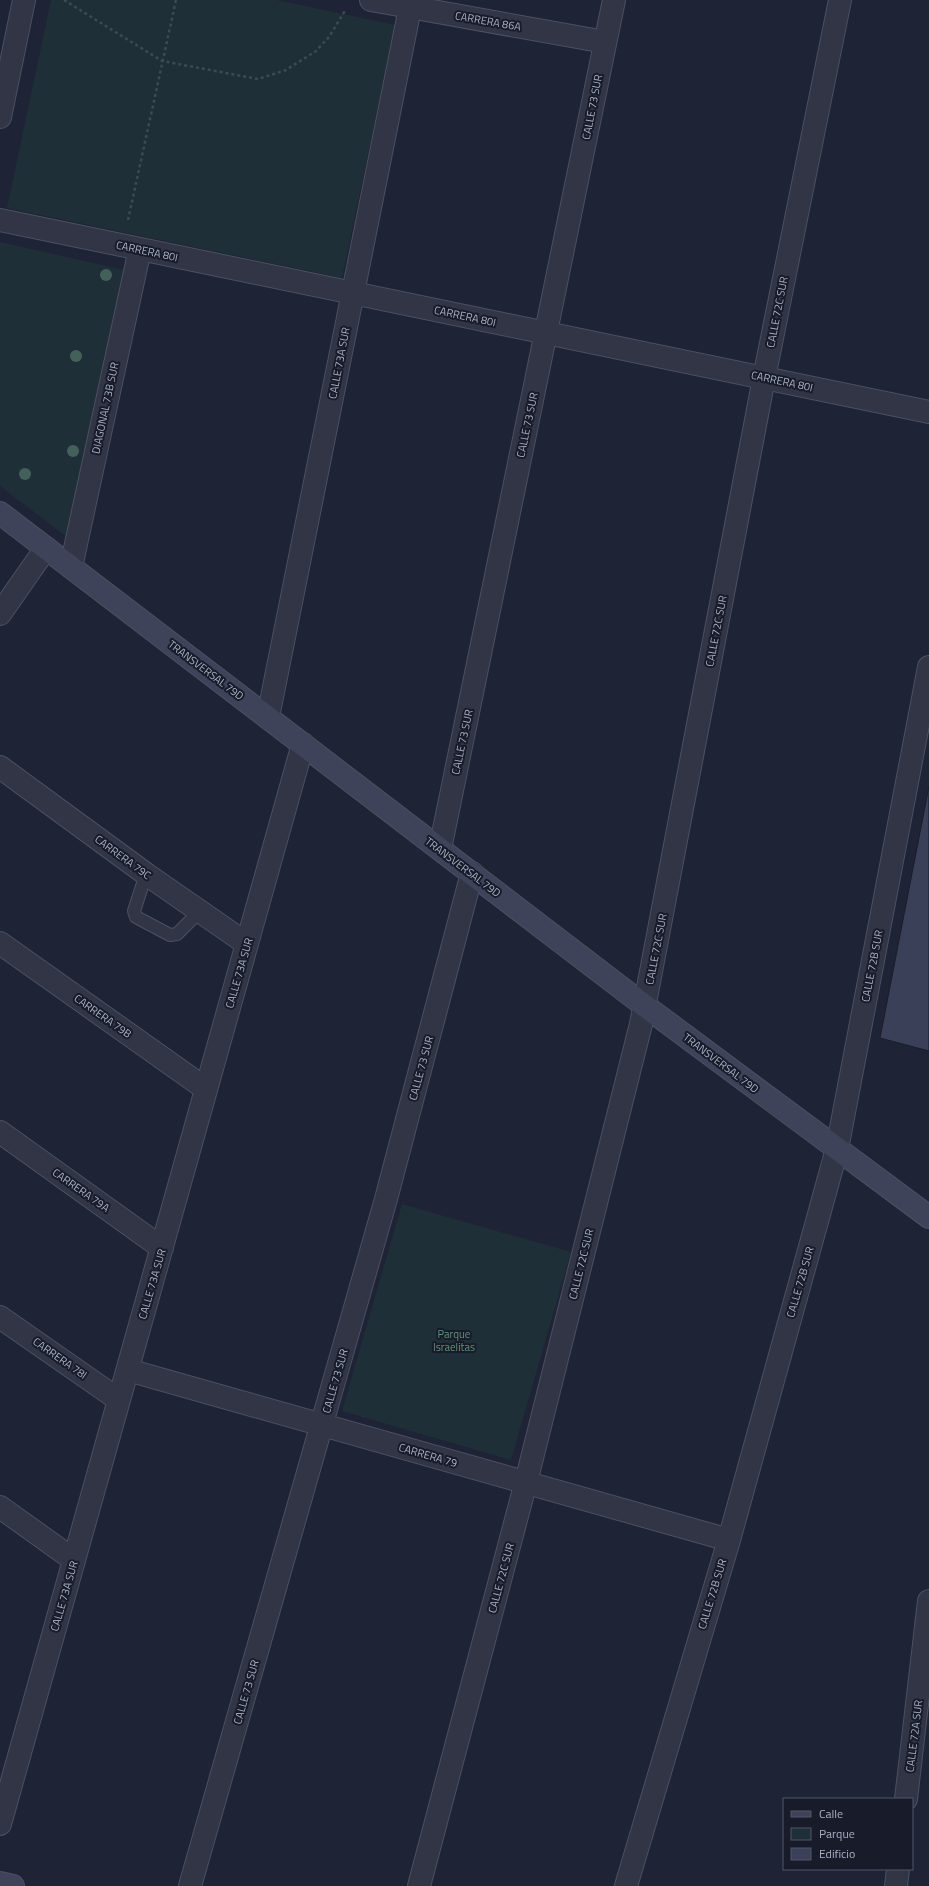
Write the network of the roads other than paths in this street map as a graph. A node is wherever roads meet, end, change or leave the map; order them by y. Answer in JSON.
{"nodes":[{"id":1,"x":24,"y":0,"type":"edge"},
{"id":2,"x":371,"y":0,"type":"edge"},
{"id":3,"x":614,"y":0,"type":"edge"},
{"id":4,"x":840,"y":0,"type":"edge"},
{"id":5,"x":410,"y":8,"type":"junction"},
{"id":6,"x":605,"y":42,"type":"junction"},
{"id":7,"x":0,"y":117,"type":"edge"},
{"id":8,"x":0,"y":220,"type":"edge"},
{"id":9,"x":131,"y":247,"type":"junction"},
{"id":10,"x":353,"y":293,"type":"junction"},
{"id":11,"x":546,"y":333,"type":"junction"},
{"id":12,"x":764,"y":378,"type":"junction"},
{"id":13,"x":929,"y":412,"type":"edge"},
{"id":14,"x":0,"y":513,"type":"edge"},
{"id":15,"x":46,"y":548,"type":"junction"},
{"id":16,"x":71,"y":567,"type":"junction"},
{"id":17,"x":0,"y":614,"type":"edge"},
{"id":18,"x":929,"y":667,"type":"edge"},
{"id":19,"x":268,"y":717,"type":"junction"},
{"id":20,"x":303,"y":744,"type":"junction"},
{"id":21,"x":0,"y":767,"type":"edge"},
{"id":22,"x":440,"y":849,"type":"junction"},
{"id":23,"x":472,"y":873,"type":"junction"},
{"id":24,"x":146,"y":874,"type":"junction"},
{"id":25,"x":200,"y":912,"type":"junction"},
{"id":26,"x":0,"y":943,"type":"edge"},
{"id":27,"x":247,"y":944,"type":"junction"},
{"id":28,"x":645,"y":1006,"type":"junction"},
{"id":29,"x":206,"y":1089,"type":"junction"},
{"id":30,"x":0,"y":1132,"type":"edge"},
{"id":31,"x":837,"y":1149,"type":"junction"},
{"id":32,"x":929,"y":1218,"type":"edge"},
{"id":33,"x":162,"y":1248,"type":"junction"},
{"id":34,"x":0,"y":1317,"type":"edge"},
{"id":35,"x":128,"y":1370,"type":"junction"},
{"id":36,"x":119,"y":1400,"type":"junction"},
{"id":37,"x":323,"y":1425,"type":"junction"},
{"id":38,"x":526,"y":1482,"type":"junction"},
{"id":39,"x":0,"y":1507,"type":"edge"},
{"id":40,"x":728,"y":1540,"type":"junction"},
{"id":41,"x":74,"y":1560,"type":"junction"},
{"id":42,"x":929,"y":1601,"type":"edge"},
{"id":43,"x":922,"y":1732,"type":"edge"},
{"id":44,"x":906,"y":1798,"type":"edge"},
{"id":45,"x":0,"y":1824,"type":"edge"},
{"id":46,"x":898,"y":1870,"type":"edge"},
{"id":47,"x":0,"y":1883,"type":"edge"},
{"id":48,"x":13,"y":1886,"type":"edge"},
{"id":49,"x":190,"y":1886,"type":"edge"},
{"id":50,"x":419,"y":1886,"type":"edge"},
{"id":51,"x":626,"y":1886,"type":"edge"},
{"id":52,"x":896,"y":1886,"type":"edge"}],
"edges":[{"from":1,"to":7,"type":"street"},
{"from":2,"to":5,"type":"street","name":"CARRERA 86A"},
{"from":3,"to":6,"type":"street","name":"CALLE 73 SUR"},
{"from":4,"to":12,"type":"street","name":"CALLE 72C SUR"},
{"from":5,"to":6,"type":"street","name":"CARRERA 86A"},
{"from":5,"to":10,"type":"street","name":"CALLE 73A SUR"},
{"from":6,"to":11,"type":"street","name":"CALLE 73 SUR"},
{"from":8,"to":9,"type":"street","name":"CARRERA 80I"},
{"from":9,"to":10,"type":"street","name":"CARRERA 80I"},
{"from":9,"to":16,"type":"street","name":"DIAGONAL 73B SUR"},
{"from":10,"to":11,"type":"street","name":"CARRERA 80I"},
{"from":10,"to":19,"type":"street","name":"CALLE 73A SUR"},
{"from":11,"to":12,"type":"street","name":"CARRERA 80I"},
{"from":11,"to":22,"type":"street","name":"CALLE 73 SUR"},
{"from":12,"to":13,"type":"street","name":"CARRERA 80I"},
{"from":12,"to":28,"type":"street","name":"CALLE 72C SUR"},
{"from":14,"to":15,"type":"main road","name":"TRANSVERSAL 79D"},
{"from":15,"to":16,"type":"main road","name":"TRANSVERSAL 79D"},
{"from":15,"to":17,"type":"street"},
{"from":16,"to":19,"type":"main road","name":"TRANSVERSAL 79D"},
{"from":18,"to":31,"type":"street","name":"CALLE 72B SUR"},
{"from":19,"to":20,"type":"main road","name":"TRANSVERSAL 79D"},
{"from":20,"to":22,"type":"main road","name":"TRANSVERSAL 79D"},
{"from":20,"to":27,"type":"street","name":"CALLE 73A SUR"},
{"from":21,"to":24,"type":"street","name":"CARRERA 79C"},
{"from":22,"to":23,"type":"main road","name":"TRANSVERSAL 79D"},
{"from":23,"to":28,"type":"main road","name":"TRANSVERSAL 79D"},
{"from":23,"to":37,"type":"street","name":"CALLE 73 SUR"},
{"from":24,"to":25,"type":"street","name":"CARRERA 79C"},
{"from":24,"to":25,"type":"lane"},
{"from":25,"to":27,"type":"street","name":"CARRERA 79C"},
{"from":26,"to":29,"type":"street","name":"CARRERA 79B"},
{"from":27,"to":29,"type":"street","name":"CALLE 73A SUR"},
{"from":28,"to":31,"type":"main road","name":"TRANSVERSAL 79D"},
{"from":28,"to":38,"type":"street","name":"CALLE 72C SUR"},
{"from":29,"to":33,"type":"street","name":"CALLE 73A SUR"},
{"from":30,"to":33,"type":"street","name":"CARRERA 79A"},
{"from":31,"to":32,"type":"main road","name":"TRANSVERSAL 79D"},
{"from":31,"to":40,"type":"street","name":"CALLE 72B SUR"},
{"from":33,"to":35,"type":"street","name":"CALLE 73A SUR"},
{"from":34,"to":36,"type":"street","name":"CARRERA 78I"},
{"from":35,"to":36,"type":"street","name":"CALLE 73A SUR"},
{"from":35,"to":37,"type":"street","name":"CARRERA 79"},
{"from":36,"to":41,"type":"street","name":"CALLE 73A SUR"},
{"from":37,"to":38,"type":"street","name":"CARRERA 79"},
{"from":37,"to":49,"type":"street","name":"CALLE 73 SUR"},
{"from":38,"to":40,"type":"street","name":"CARRERA 79"},
{"from":38,"to":50,"type":"street","name":"CALLE 72C SUR"},
{"from":39,"to":41,"type":"street"},
{"from":40,"to":51,"type":"street","name":"CALLE 72B SUR"},
{"from":41,"to":45,"type":"street","name":"CALLE 73A SUR"},
{"from":42,"to":43,"type":"street","name":"CALLE 72A SUR"},
{"from":43,"to":44,"type":"street","name":"CALLE 72A SUR"},
{"from":46,"to":52,"type":"street"},
{"from":47,"to":48,"type":"main road"}]}
